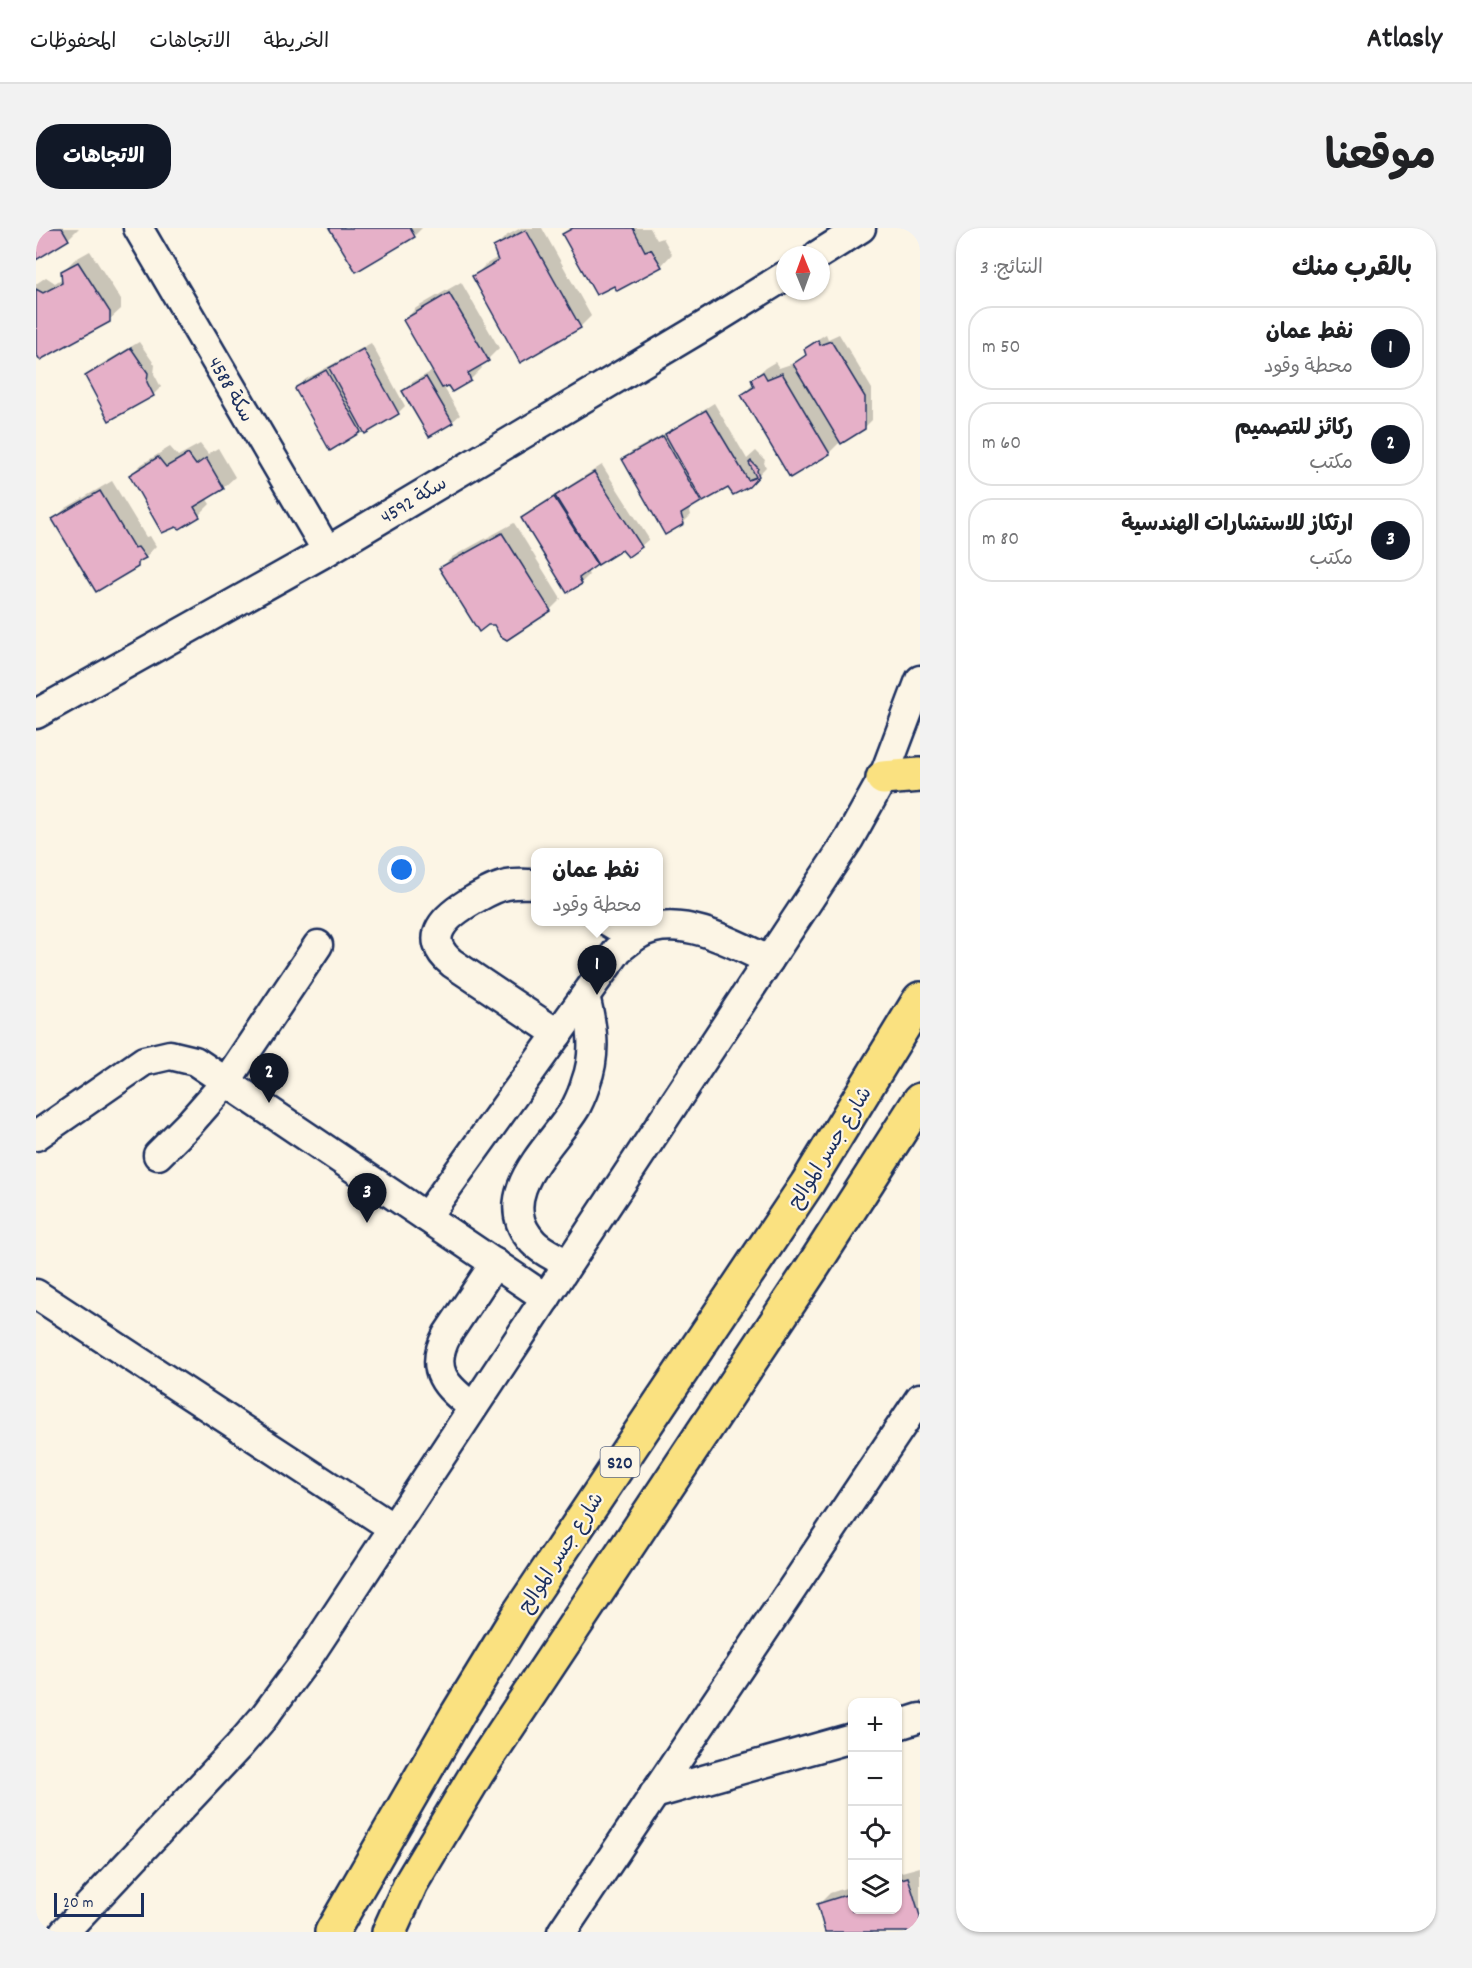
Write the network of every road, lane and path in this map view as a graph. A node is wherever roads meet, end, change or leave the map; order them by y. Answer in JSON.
{"nodes":[{"id":1,"x":138,"y":228,"type":"edge"},
{"id":2,"x":861,"y":228,"type":"edge"},
{"id":3,"x":830,"y":247,"type":"edge"},
{"id":4,"x":776,"y":282,"type":"edge"},
{"id":5,"x":327,"y":551,"type":"junction"},
{"id":6,"x":920,"y":680,"type":"edge"},
{"id":7,"x":36,"y":714,"type":"edge"},
{"id":8,"x":920,"y":775,"type":"edge"},
{"id":9,"x":883,"y":778,"type":"junction"},
{"id":10,"x":531,"y":884,"type":"edge"},
{"id":11,"x":617,"y":926,"type":"edge"},
{"id":12,"x":634,"y":937,"type":"junction"},
{"id":13,"x":318,"y":945,"type":"dead end"},
{"id":14,"x":770,"y":960,"type":"junction"},
{"id":15,"x":585,"y":996,"type":"junction"},
{"id":16,"x":920,"y":999,"type":"edge"},
{"id":17,"x":558,"y":1034,"type":"junction"},
{"id":18,"x":226,"y":1082,"type":"junction"},
{"id":19,"x":920,"y":1100,"type":"edge"},
{"id":20,"x":36,"y":1136,"type":"edge"},
{"id":21,"x":158,"y":1155,"type":"dead end"},
{"id":22,"x":426,"y":1217,"type":"junction"},
{"id":23,"x":495,"y":1263,"type":"junction"},
{"id":24,"x":567,"y":1264,"type":"junction"},
{"id":25,"x":36,"y":1294,"type":"edge"},
{"id":26,"x":546,"y":1298,"type":"junction"},
{"id":27,"x":920,"y":1398,"type":"edge"},
{"id":28,"x":473,"y":1407,"type":"junction"},
{"id":29,"x":393,"y":1528,"type":"junction"},
{"id":30,"x":920,"y":1718,"type":"edge"},
{"id":31,"x":902,"y":1723,"type":"edge"},
{"id":32,"x":848,"y":1739,"type":"edge"},
{"id":33,"x":654,"y":1794,"type":"junction"},
{"id":34,"x":64,"y":1932,"type":"edge"},
{"id":35,"x":332,"y":1932,"type":"edge"},
{"id":36,"x":389,"y":1932,"type":"edge"},
{"id":37,"x":562,"y":1932,"type":"edge"}],
"edges":[{"from":1,"to":5,"type":"street","name":"سكة 4588"},
{"from":2,"to":3,"type":"street"},
{"from":4,"to":5,"type":"street","name":"سكة 4592"},
{"from":5,"to":7,"type":"street","name":"سكة 4592"},
{"from":6,"to":9,"type":"street"},
{"from":8,"to":9,"type":"main road"},
{"from":9,"to":14,"type":"street"},
{"from":10,"to":17,"type":"street"},
{"from":11,"to":12,"type":"street"},
{"from":12,"to":14,"type":"street"},
{"from":12,"to":15,"type":"street"},
{"from":13,"to":18,"type":"street"},
{"from":14,"to":24,"type":"street"},
{"from":15,"to":17,"type":"street"},
{"from":15,"to":24,"type":"street"},
{"from":16,"to":35,"type":"main road","name":"شارع جسر الموالح","number":"S20"},
{"from":17,"to":22,"type":"street"},
{"from":18,"to":20,"type":"street"},
{"from":18,"to":21,"type":"street"},
{"from":18,"to":22,"type":"street"},
{"from":19,"to":36,"type":"main road","number":"S20"},
{"from":22,"to":23,"type":"street"},
{"from":23,"to":26,"type":"street"},
{"from":23,"to":28,"type":"street"},
{"from":24,"to":26,"type":"street"},
{"from":25,"to":29,"type":"street"},
{"from":26,"to":28,"type":"street"},
{"from":27,"to":33,"type":"street"},
{"from":28,"to":29,"type":"street"},
{"from":29,"to":34,"type":"street"},
{"from":30,"to":31,"type":"street"},
{"from":32,"to":33,"type":"street"},
{"from":33,"to":37,"type":"street"}]}
